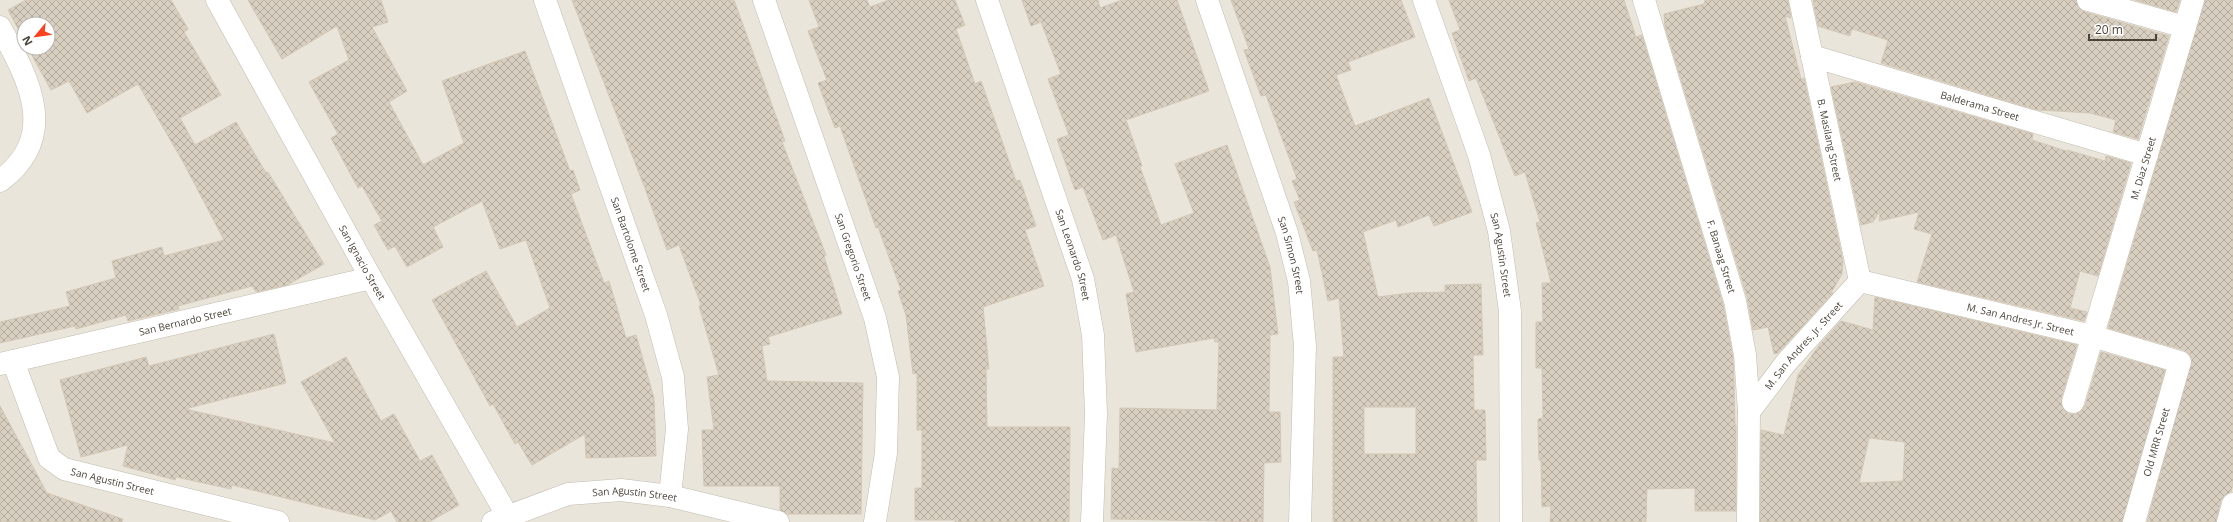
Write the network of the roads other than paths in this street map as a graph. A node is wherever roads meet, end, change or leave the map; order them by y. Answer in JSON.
{"nodes":[{"id":1,"x":216,"y":0,"type":"edge"},
{"id":2,"x":545,"y":0,"type":"edge"},
{"id":3,"x":764,"y":0,"type":"edge"},
{"id":4,"x":987,"y":0,"type":"edge"},
{"id":5,"x":1207,"y":0,"type":"edge"},
{"id":6,"x":1424,"y":0,"type":"edge"},
{"id":7,"x":1644,"y":0,"type":"edge"},
{"id":8,"x":1800,"y":0,"type":"edge"},
{"id":9,"x":2088,"y":0,"type":"edge"},
{"id":10,"x":2193,"y":0,"type":"edge"},
{"id":11,"x":0,"y":27,"type":"edge"},
{"id":12,"x":2185,"y":27,"type":"junction"},
{"id":13,"x":1812,"y":56,"type":"junction"},
{"id":14,"x":2147,"y":156,"type":"junction"},
{"id":15,"x":0,"y":181,"type":"edge"},
{"id":16,"x":371,"y":278,"type":"junction"},
{"id":17,"x":1860,"y":281,"type":"junction"},
{"id":18,"x":2092,"y":336,"type":"junction"},
{"id":19,"x":2180,"y":362,"type":"joint"},
{"id":20,"x":6,"y":363,"type":"edge"},
{"id":21,"x":2073,"y":402,"type":"dead end"},
{"id":22,"x":1749,"y":412,"type":"junction"},
{"id":23,"x":670,"y":496,"type":"junction"},
{"id":24,"x":2233,"y":504,"type":"edge"},
{"id":25,"x":504,"y":520,"type":"edge"},
{"id":26,"x":278,"y":522,"type":"edge"},
{"id":27,"x":778,"y":522,"type":"edge"},
{"id":28,"x":875,"y":522,"type":"edge"},
{"id":29,"x":1092,"y":522,"type":"edge"},
{"id":30,"x":1300,"y":522,"type":"edge"},
{"id":31,"x":1511,"y":522,"type":"edge"},
{"id":32,"x":1748,"y":522,"type":"edge"},
{"id":33,"x":2134,"y":522,"type":"edge"},
{"id":34,"x":2228,"y":522,"type":"edge"}],
"edges":[{"from":1,"to":16,"type":"street","name":"San Ignacio Street"},
{"from":2,"to":23,"type":"street","name":"San Bartolome Street"},
{"from":3,"to":28,"type":"street","name":"San Gregorio Street"},
{"from":4,"to":29,"type":"street","name":"San Leonardo Street"},
{"from":5,"to":30,"type":"street","name":"San Simon Street"},
{"from":6,"to":31,"type":"street","name":"San Agustin Street"},
{"from":7,"to":22,"type":"street","name":"F. Banaag Street"},
{"from":8,"to":13,"type":"street","name":"B. Masilang Street"},
{"from":9,"to":12,"type":"street"},
{"from":10,"to":12,"type":"street","name":"M. Diaz Street"},
{"from":11,"to":15,"type":"street"},
{"from":12,"to":14,"type":"street","name":"M. Diaz Street"},
{"from":13,"to":14,"type":"street","name":"Balderama Street"},
{"from":13,"to":17,"type":"street","name":"B. Masilang Street"},
{"from":14,"to":18,"type":"street","name":"M. Diaz Street"},
{"from":16,"to":20,"type":"street","name":"San Bernardo Street"},
{"from":16,"to":25,"type":"street","name":"San Ignacio Street"},
{"from":17,"to":18,"type":"street","name":"M. San Andres Jr. Street"},
{"from":17,"to":22,"type":"street","name":"M. San Andres, Jr. Street"},
{"from":18,"to":19,"type":"street","name":"M. San Andres Jr. Street"},
{"from":18,"to":21,"type":"street","name":"M. Diaz Street"},
{"from":19,"to":33,"type":"street","name":"Old MRR Street"},
{"from":20,"to":26,"type":"street","name":"San Agustin Street"},
{"from":22,"to":32,"type":"street","name":"F. Banaag Street"},
{"from":23,"to":25,"type":"street","name":"San Agustin Street"},
{"from":23,"to":27,"type":"street","name":"San Agustin Street"},
{"from":24,"to":34,"type":"street"}]}
